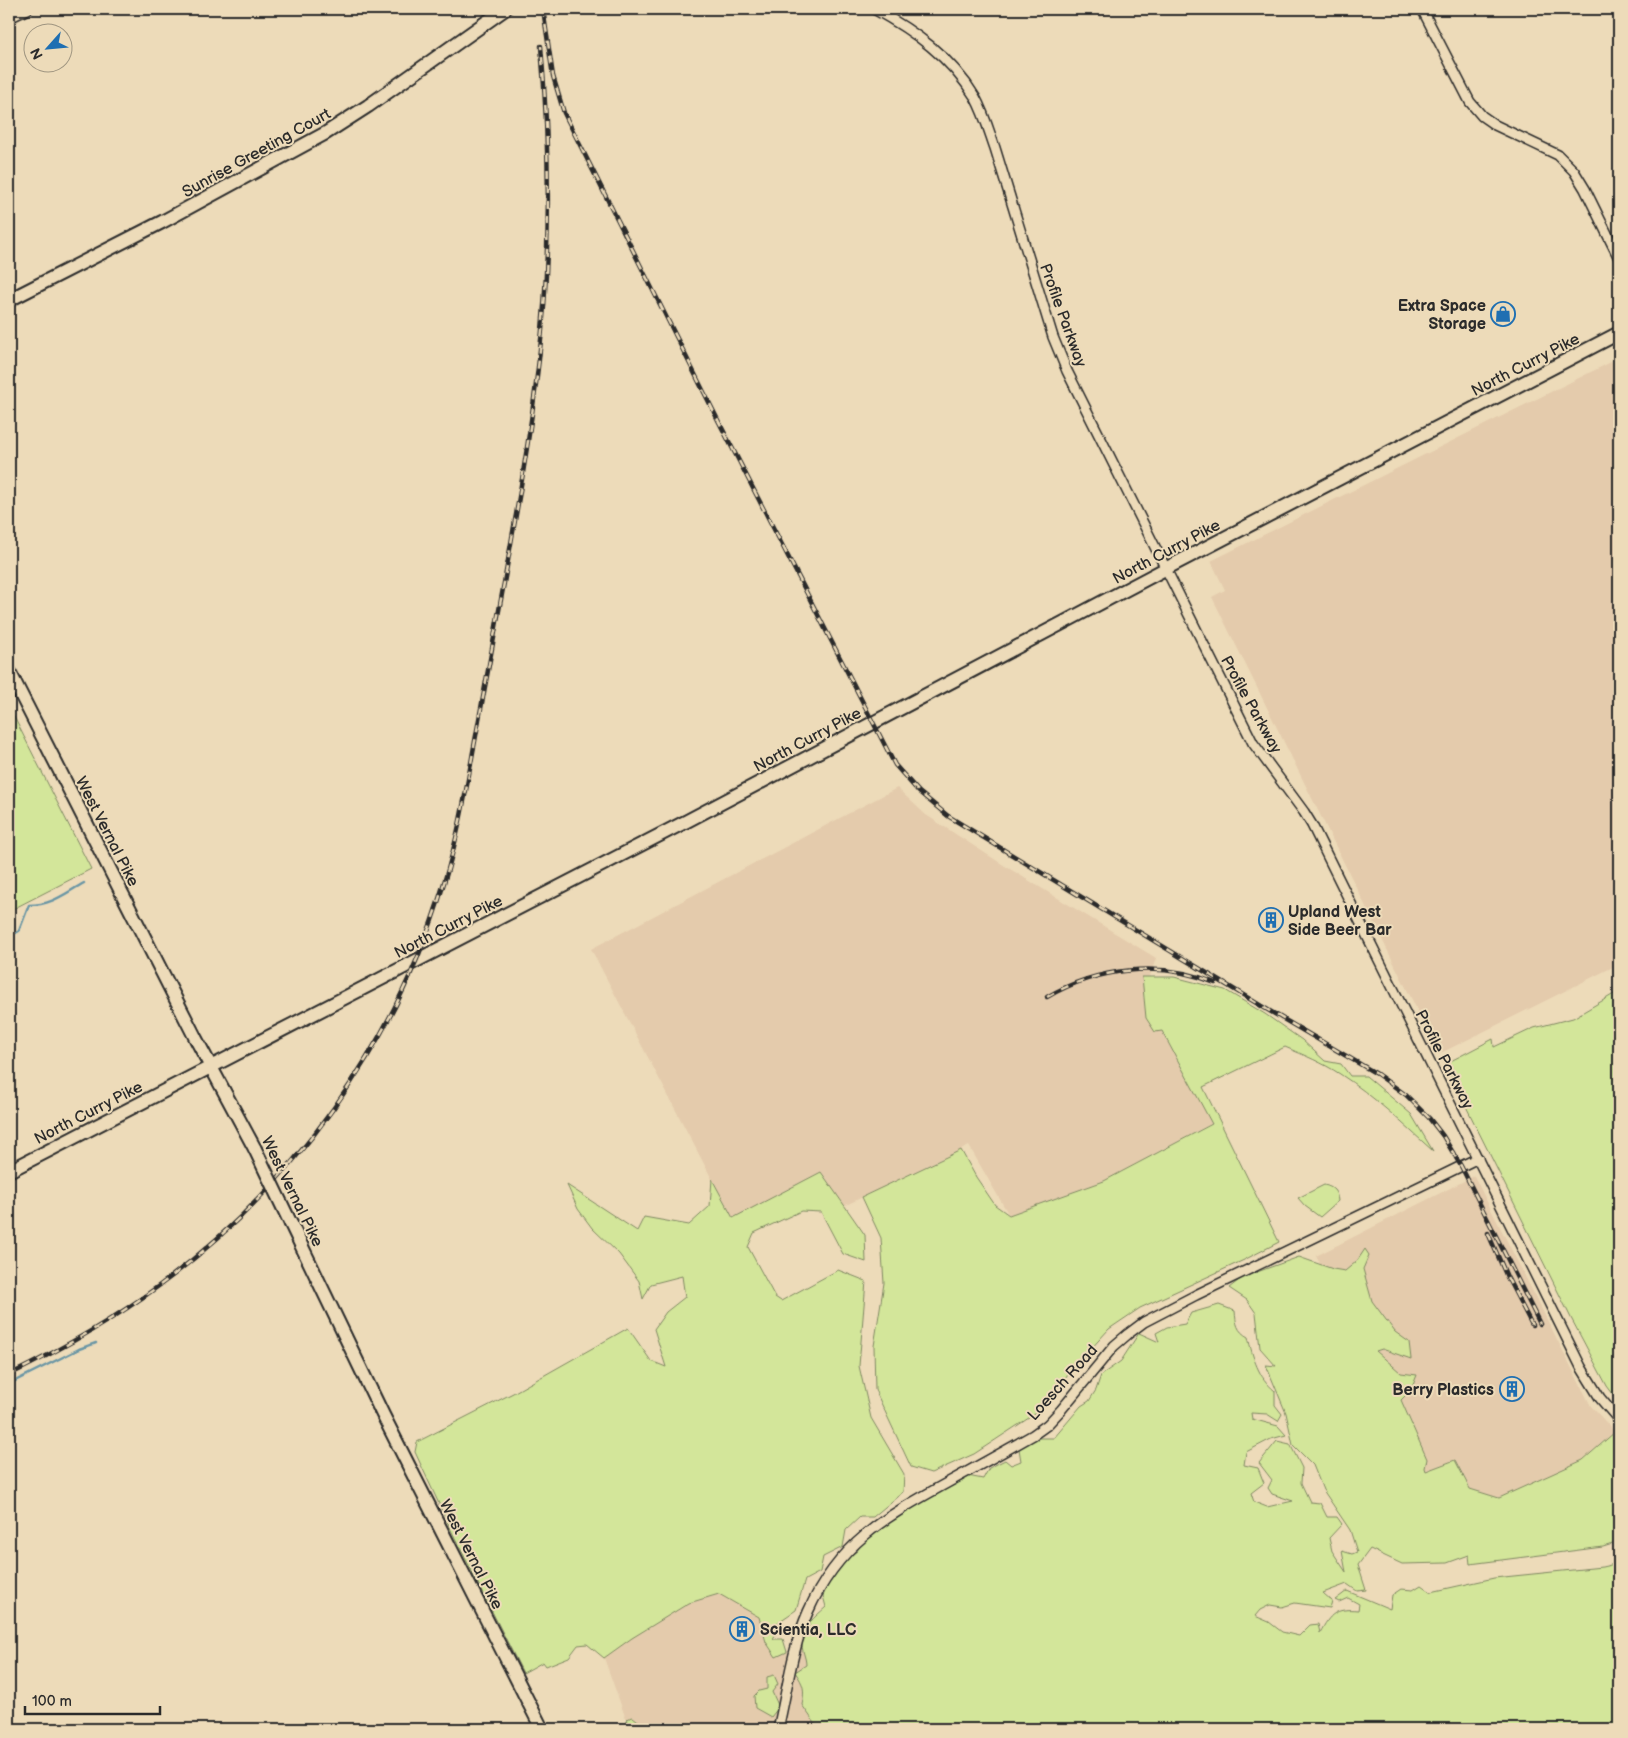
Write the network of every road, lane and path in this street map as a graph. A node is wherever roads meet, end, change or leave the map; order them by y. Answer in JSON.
{"nodes":[{"id":1,"x":28,"y":9,"type":"edge"},
{"id":2,"x":874,"y":9,"type":"edge"},
{"id":3,"x":1422,"y":9,"type":"edge"},
{"id":4,"x":500,"y":12,"type":"edge"},
{"id":5,"x":9,"y":18,"type":"edge"},
{"id":6,"x":1619,"y":258,"type":"edge"},
{"id":7,"x":9,"y":300,"type":"edge"},
{"id":8,"x":1619,"y":333,"type":"edge"},
{"id":9,"x":1165,"y":569,"type":"junction"},
{"id":10,"x":9,"y":671,"type":"edge"},
{"id":11,"x":211,"y":1067,"type":"junction"},
{"id":12,"x":1478,"y":1158,"type":"junction"},
{"id":13,"x":9,"y":1171,"type":"edge"},
{"id":14,"x":1619,"y":1420,"type":"edge"},
{"id":15,"x":542,"y":1729,"type":"edge"},
{"id":16,"x":778,"y":1729,"type":"edge"}],
"edges":[{"from":1,"to":5,"type":"street"},
{"from":2,"to":9,"type":"street","name":"Profile Parkway"},
{"from":3,"to":6,"type":"street"},
{"from":4,"to":7,"type":"main road","name":"Sunrise Greeting Court"},
{"from":8,"to":9,"type":"main road","name":"North Curry Pike"},
{"from":9,"to":11,"type":"main road","name":"North Curry Pike"},
{"from":9,"to":12,"type":"street","name":"Profile Parkway"},
{"from":10,"to":11,"type":"main road","name":"West Vernal Pike"},
{"from":11,"to":13,"type":"main road","name":"North Curry Pike"},
{"from":11,"to":15,"type":"main road","name":"West Vernal Pike","bridge":true},
{"from":12,"to":14,"type":"street","name":"Profile Parkway"},
{"from":12,"to":16,"type":"street","name":"Loesch Road"}]}
